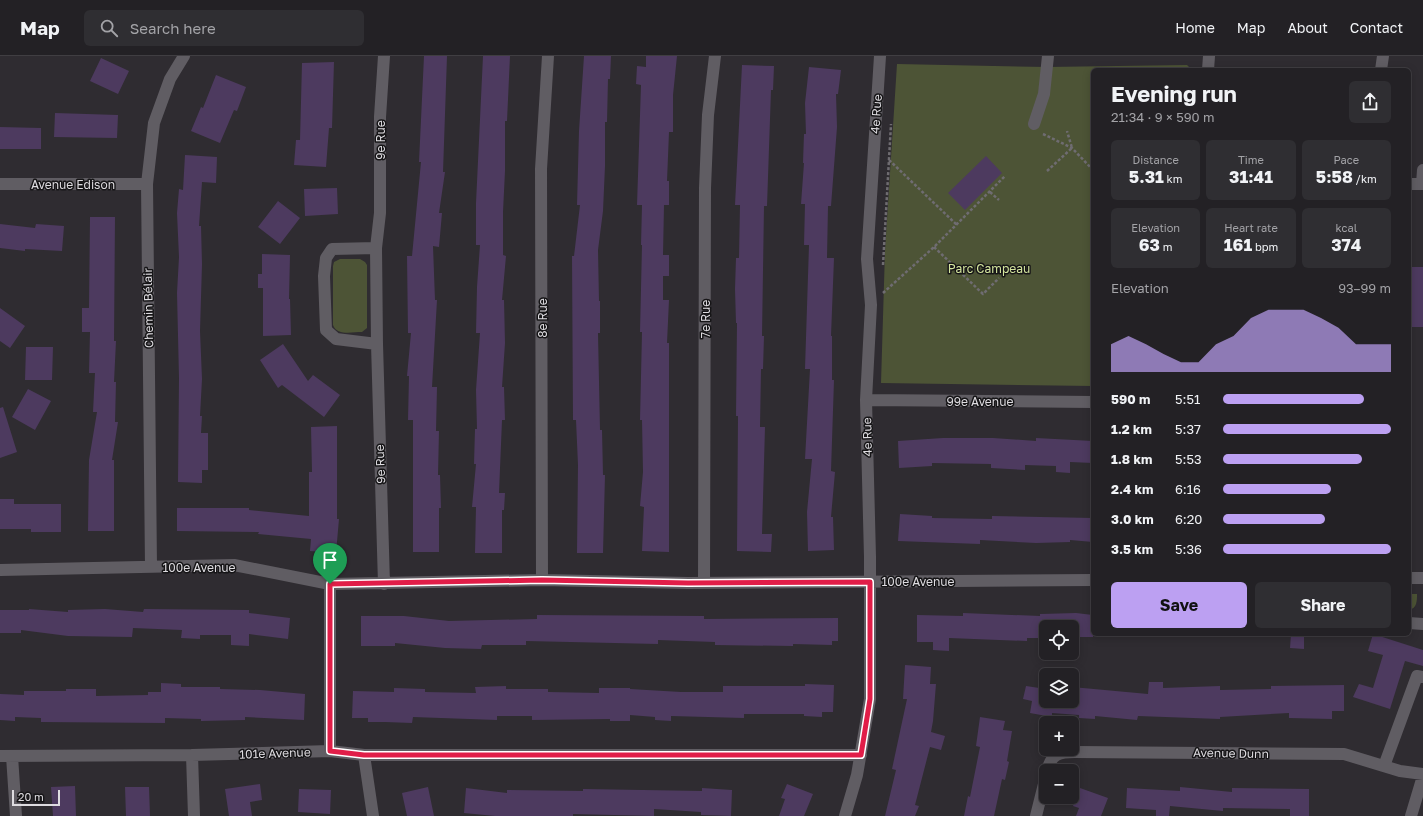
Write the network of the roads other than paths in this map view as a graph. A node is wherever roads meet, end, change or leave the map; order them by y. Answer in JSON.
{"nodes":[{"id":1,"x":184,"y":56,"type":"edge"},
{"id":2,"x":384,"y":56,"type":"edge"},
{"id":3,"x":548,"y":56,"type":"edge"},
{"id":4,"x":715,"y":56,"type":"edge"},
{"id":5,"x":880,"y":56,"type":"edge"},
{"id":6,"x":1048,"y":56,"type":"edge"},
{"id":7,"x":1209,"y":56,"type":"edge"},
{"id":8,"x":1383,"y":56,"type":"edge"},
{"id":9,"x":1208,"y":68,"type":"edge"},
{"id":10,"x":1381,"y":68,"type":"edge"},
{"id":11,"x":1036,"y":127,"type":"road end"},
{"id":12,"x":1423,"y":170,"type":"edge"},
{"id":13,"x":0,"y":184,"type":"edge"},
{"id":14,"x":147,"y":184,"type":"junction"},
{"id":15,"x":1411,"y":184,"type":"edge"},
{"id":16,"x":1422,"y":184,"type":"edge"},
{"id":17,"x":376,"y":248,"type":"junction"},
{"id":18,"x":376,"y":344,"type":"junction"},
{"id":19,"x":866,"y":400,"type":"junction"},
{"id":20,"x":1091,"y":402,"type":"edge"},
{"id":21,"x":151,"y":567,"type":"junction"},
{"id":22,"x":0,"y":570,"type":"edge"},
{"id":23,"x":1411,"y":578,"type":"edge"},
{"id":24,"x":1423,"y":578,"type":"edge"},
{"id":25,"x":542,"y":580,"type":"junction"},
{"id":26,"x":1091,"y":580,"type":"edge"},
{"id":27,"x":870,"y":582,"type":"junction"},
{"id":28,"x":704,"y":583,"type":"junction"},
{"id":29,"x":330,"y":584,"type":"junction"},
{"id":30,"x":384,"y":584,"type":"junction"},
{"id":31,"x":1411,"y":623,"type":"edge"},
{"id":32,"x":1423,"y":624,"type":"edge"},
{"id":33,"x":1423,"y":677,"type":"edge"},
{"id":34,"x":330,"y":751,"type":"junction"},
{"id":35,"x":192,"y":755,"type":"junction"},
{"id":36,"x":364,"y":755,"type":"junction"},
{"id":37,"x":861,"y":755,"type":"junction"},
{"id":38,"x":0,"y":756,"type":"edge"},
{"id":39,"x":12,"y":756,"type":"junction"},
{"id":40,"x":1050,"y":764,"type":"edge"},
{"id":41,"x":1384,"y":766,"type":"junction"},
{"id":42,"x":1423,"y":775,"type":"edge"},
{"id":43,"x":1039,"y":804,"type":"edge"},
{"id":44,"x":16,"y":816,"type":"edge"},
{"id":45,"x":194,"y":816,"type":"edge"},
{"id":46,"x":373,"y":816,"type":"edge"},
{"id":47,"x":845,"y":816,"type":"edge"},
{"id":48,"x":1036,"y":816,"type":"edge"},
{"id":49,"x":1411,"y":816,"type":"edge"}],
"edges":[{"from":1,"to":14,"type":"street","name":"Chemin Bélair"},
{"from":2,"to":17,"type":"street","name":"9e Rue"},
{"from":3,"to":25,"type":"street","name":"8e Rue"},
{"from":4,"to":28,"type":"street","name":"7e Rue"},
{"from":5,"to":19,"type":"street","name":"4e Rue"},
{"from":6,"to":11,"type":"street"},
{"from":7,"to":9,"type":"street"},
{"from":8,"to":10,"type":"street"},
{"from":12,"to":16,"type":"street"},
{"from":13,"to":14,"type":"street","name":"Avenue Edison"},
{"from":14,"to":21,"type":"street","name":"Chemin Bélair"},
{"from":15,"to":16,"type":"street"},
{"from":17,"to":18,"type":"street","name":"9e Rue"},
{"from":17,"to":18,"type":"street"},
{"from":18,"to":30,"type":"street","name":"9e Rue"},
{"from":19,"to":20,"type":"street","name":"99e Avenue"},
{"from":19,"to":27,"type":"street","name":"4e Rue"},
{"from":21,"to":22,"type":"street","name":"100e Avenue"},
{"from":21,"to":29,"type":"street","name":"100e Avenue"},
{"from":23,"to":24,"type":"street"},
{"from":25,"to":28,"type":"street","name":"100e Avenue"},
{"from":25,"to":30,"type":"street","name":"100e Avenue"},
{"from":26,"to":27,"type":"street","name":"100e Avenue"},
{"from":27,"to":28,"type":"street","name":"100e Avenue"},
{"from":27,"to":37,"type":"street","name":"4e Rue"},
{"from":29,"to":30,"type":"street","name":"100e Avenue"},
{"from":29,"to":34,"type":"street"},
{"from":31,"to":32,"type":"street"},
{"from":33,"to":41,"type":"street"},
{"from":34,"to":35,"type":"street","name":"101e Avenue"},
{"from":34,"to":36,"type":"street","name":"101e Avenue"},
{"from":35,"to":39,"type":"street","name":"101e Avenue"},
{"from":35,"to":45,"type":"street"},
{"from":36,"to":37,"type":"street","name":"101e Avenue"},
{"from":36,"to":46,"type":"street"},
{"from":37,"to":47,"type":"street","name":"4e Rue"},
{"from":38,"to":39,"type":"street","name":"101e Avenue"},
{"from":39,"to":44,"type":"street"},
{"from":40,"to":41,"type":"street","name":"Avenue Dunn"},
{"from":41,"to":42,"type":"street","name":"Avenue Dunn"},
{"from":42,"to":49,"type":"street"},
{"from":43,"to":48,"type":"street"}]}
